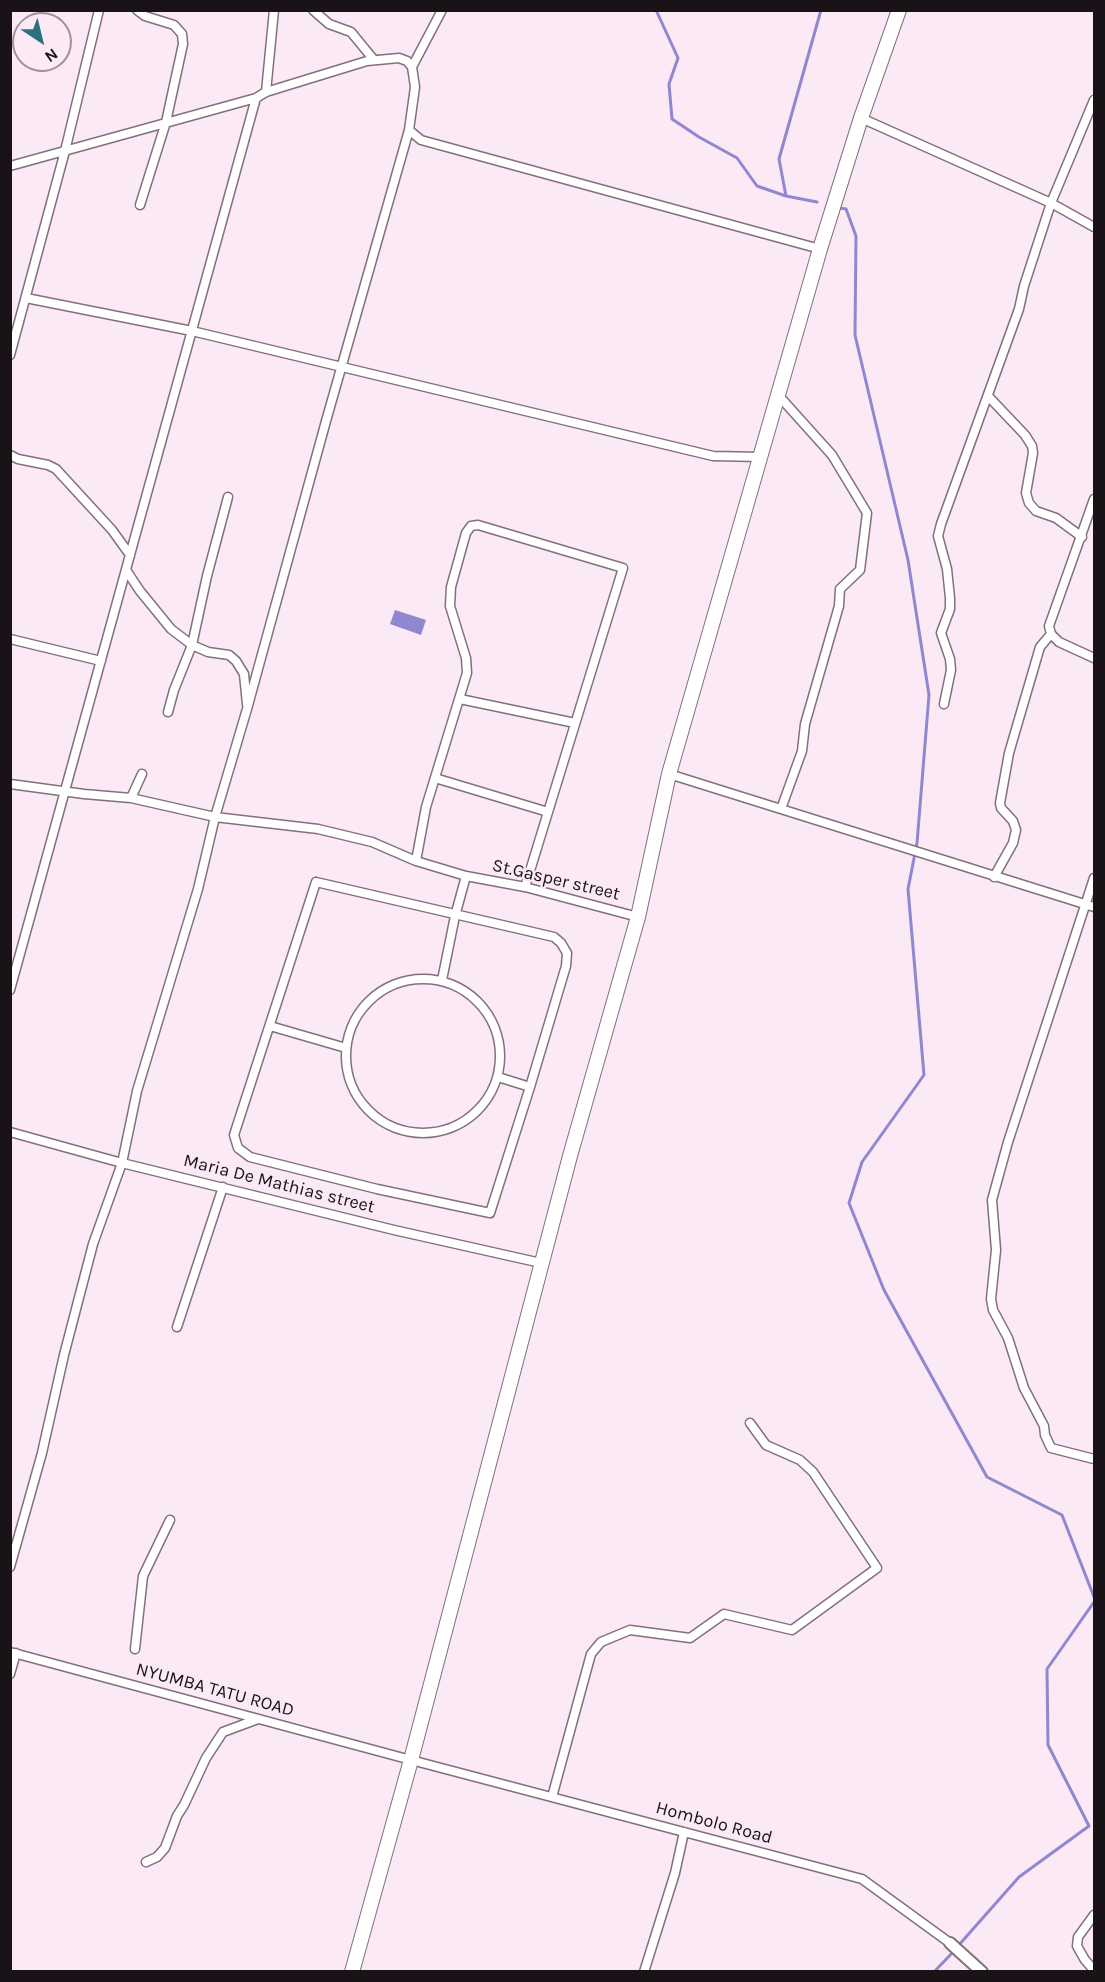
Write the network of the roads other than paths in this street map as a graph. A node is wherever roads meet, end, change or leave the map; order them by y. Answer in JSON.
{"nodes":[{"id":1,"x":99,"y":10,"type":"edge"},
{"id":2,"x":137,"y":10,"type":"edge"},
{"id":3,"x":274,"y":10,"type":"edge"},
{"id":4,"x":313,"y":10,"type":"edge"},
{"id":5,"x":442,"y":10,"type":"edge"},
{"id":6,"x":899,"y":10,"type":"edge"},
{"id":7,"x":374,"y":60,"type":"junction"},
{"id":8,"x":412,"y":67,"type":"junction"},
{"id":9,"x":266,"y":92,"type":"junction"},
{"id":10,"x":256,"y":98,"type":"junction"},
{"id":11,"x":1095,"y":100,"type":"edge"},
{"id":12,"x":861,"y":118,"type":"junction"},
{"id":13,"x":166,"y":122,"type":"junction"},
{"id":14,"x":409,"y":130,"type":"junction"},
{"id":15,"x":65,"y":152,"type":"junction"},
{"id":16,"x":10,"y":166,"type":"edge"},
{"id":17,"x":1051,"y":203,"type":"junction"},
{"id":18,"x":140,"y":205,"type":"dead end"},
{"id":19,"x":1095,"y":227,"type":"edge"},
{"id":20,"x":820,"y":249,"type":"junction"},
{"id":21,"x":26,"y":298,"type":"junction"},
{"id":22,"x":192,"y":331,"type":"junction"},
{"id":23,"x":10,"y":355,"type":"edge"},
{"id":24,"x":342,"y":365,"type":"junction"},
{"id":25,"x":779,"y":396,"type":"junction"},
{"id":26,"x":988,"y":396,"type":"junction"},
{"id":27,"x":10,"y":454,"type":"edge"},
{"id":28,"x":761,"y":457,"type":"junction"},
{"id":29,"x":228,"y":497,"type":"dead end"},
{"id":30,"x":1095,"y":499,"type":"edge"},
{"id":31,"x":1082,"y":537,"type":"junction"},
{"id":32,"x":130,"y":555,"type":"junction"},
{"id":33,"x":126,"y":570,"type":"junction"},
{"id":34,"x":1051,"y":634,"type":"junction"},
{"id":35,"x":10,"y":639,"type":"edge"},
{"id":36,"x":192,"y":645,"type":"junction"},
{"id":37,"x":1095,"y":658,"type":"edge"},
{"id":38,"x":101,"y":661,"type":"junction"},
{"id":39,"x":460,"y":699,"type":"junction"},
{"id":40,"x":944,"y":704,"type":"dead end"},
{"id":41,"x":247,"y":709,"type":"junction"},
{"id":42,"x":168,"y":712,"type":"dead end"},
{"id":43,"x":575,"y":723,"type":"junction"},
{"id":44,"x":142,"y":774,"type":"dead end"},
{"id":45,"x":669,"y":774,"type":"junction"},
{"id":46,"x":435,"y":778,"type":"junction"},
{"id":47,"x":10,"y":784,"type":"edge"},
{"id":48,"x":64,"y":791,"type":"junction"},
{"id":49,"x":131,"y":798,"type":"junction"},
{"id":50,"x":781,"y":809,"type":"junction"},
{"id":51,"x":548,"y":812,"type":"junction"},
{"id":52,"x":215,"y":817,"type":"junction"},
{"id":53,"x":416,"y":861,"type":"junction"},
{"id":54,"x":466,"y":876,"type":"junction"},
{"id":55,"x":994,"y":877,"type":"junction"},
{"id":56,"x":1095,"y":878,"type":"edge"},
{"id":57,"x":525,"y":887,"type":"junction"},
{"id":58,"x":1090,"y":906,"type":"edge"},
{"id":59,"x":455,"y":916,"type":"junction"},
{"id":60,"x":638,"y":917,"type":"junction"},
{"id":61,"x":442,"y":980,"type":"junction"},
{"id":62,"x":10,"y":990,"type":"edge"},
{"id":63,"x":270,"y":1026,"type":"junction"},
{"id":64,"x":346,"y":1048,"type":"junction"},
{"id":65,"x":498,"y":1077,"type":"junction"},
{"id":66,"x":530,"y":1087,"type":"junction"},
{"id":67,"x":10,"y":1132,"type":"edge"},
{"id":68,"x":122,"y":1163,"type":"junction"},
{"id":69,"x":223,"y":1186,"type":"junction"},
{"id":70,"x":541,"y":1263,"type":"junction"},
{"id":71,"x":177,"y":1327,"type":"dead end"},
{"id":72,"x":750,"y":1423,"type":"dead end"},
{"id":73,"x":1095,"y":1459,"type":"edge"},
{"id":74,"x":170,"y":1520,"type":"dead end"},
{"id":75,"x":10,"y":1567,"type":"edge"},
{"id":76,"x":135,"y":1649,"type":"dead end"},
{"id":77,"x":13,"y":1652,"type":"edge"},
{"id":78,"x":10,"y":1674,"type":"edge"},
{"id":79,"x":259,"y":1719,"type":"junction"},
{"id":80,"x":411,"y":1761,"type":"junction"},
{"id":81,"x":552,"y":1797,"type":"junction"},
{"id":82,"x":684,"y":1832,"type":"junction"},
{"id":83,"x":146,"y":1862,"type":"dead end"},
{"id":84,"x":1095,"y":1915,"type":"edge"},
{"id":85,"x":950,"y":1942,"type":"joint"},
{"id":86,"x":1095,"y":1970,"type":"edge"},
{"id":87,"x":352,"y":1971,"type":"edge"},
{"id":88,"x":644,"y":1971,"type":"edge"},
{"id":89,"x":982,"y":1971,"type":"edge"}],
"edges":[{"from":1,"to":15,"type":"street"},
{"from":2,"to":13,"type":"street"},
{"from":3,"to":9,"type":"street"},
{"from":4,"to":7,"type":"street"},
{"from":5,"to":8,"type":"street"},
{"from":6,"to":12,"type":"highway"},
{"from":7,"to":8,"type":"street"},
{"from":7,"to":9,"type":"street"},
{"from":8,"to":14,"type":"street"},
{"from":9,"to":10,"type":"street"},
{"from":10,"to":13,"type":"street"},
{"from":10,"to":22,"type":"street"},
{"from":11,"to":17,"type":"street"},
{"from":12,"to":17,"type":"street"},
{"from":12,"to":20,"type":"highway"},
{"from":13,"to":15,"type":"street"},
{"from":13,"to":18,"type":"street"},
{"from":14,"to":20,"type":"street"},
{"from":14,"to":24,"type":"street"},
{"from":15,"to":16,"type":"street"},
{"from":15,"to":21,"type":"street"},
{"from":17,"to":19,"type":"street"},
{"from":17,"to":26,"type":"street"},
{"from":20,"to":25,"type":"highway"},
{"from":21,"to":22,"type":"street"},
{"from":21,"to":23,"type":"street"},
{"from":22,"to":24,"type":"street"},
{"from":22,"to":32,"type":"street"},
{"from":24,"to":28,"type":"street"},
{"from":24,"to":41,"type":"street"},
{"from":25,"to":28,"type":"highway"},
{"from":25,"to":50,"type":"street"},
{"from":26,"to":31,"type":"street"},
{"from":26,"to":40,"type":"street"},
{"from":27,"to":32,"type":"street"},
{"from":28,"to":45,"type":"highway"},
{"from":29,"to":36,"type":"street"},
{"from":30,"to":31,"type":"street"},
{"from":31,"to":34,"type":"street"},
{"from":32,"to":33,"type":"street"},
{"from":33,"to":36,"type":"street"},
{"from":33,"to":38,"type":"street"},
{"from":34,"to":37,"type":"street"},
{"from":34,"to":55,"type":"street"},
{"from":35,"to":38,"type":"street"},
{"from":36,"to":41,"type":"street"},
{"from":36,"to":42,"type":"street"},
{"from":38,"to":48,"type":"street"},
{"from":39,"to":43,"type":"street"},
{"from":39,"to":43,"type":"street"},
{"from":39,"to":46,"type":"street"},
{"from":41,"to":52,"type":"street"},
{"from":43,"to":51,"type":"street"},
{"from":44,"to":49,"type":"street"},
{"from":45,"to":50,"type":"street"},
{"from":45,"to":60,"type":"highway"},
{"from":46,"to":51,"type":"street"},
{"from":46,"to":53,"type":"street"},
{"from":47,"to":48,"type":"street","name":"St.Gasper street"},
{"from":48,"to":49,"type":"street","name":"St.Gasper street"},
{"from":48,"to":62,"type":"street"},
{"from":49,"to":52,"type":"street","name":"St.Gasper street"},
{"from":50,"to":55,"type":"street"},
{"from":51,"to":57,"type":"street"},
{"from":52,"to":53,"type":"street","name":"St.Gasper street"},
{"from":52,"to":68,"type":"street"},
{"from":53,"to":54,"type":"street","name":"St.Gasper street"},
{"from":54,"to":57,"type":"street","name":"St.Gasper street"},
{"from":54,"to":59,"type":"street"},
{"from":55,"to":58,"type":"street"},
{"from":56,"to":58,"type":"street"},
{"from":57,"to":60,"type":"street","name":"St.Gasper street"},
{"from":58,"to":73,"type":"street"},
{"from":59,"to":61,"type":"street"},
{"from":59,"to":63,"type":"street"},
{"from":59,"to":66,"type":"street"},
{"from":60,"to":70,"type":"highway"},
{"from":61,"to":64,"type":"street"},
{"from":61,"to":65,"type":"street"},
{"from":63,"to":64,"type":"street"},
{"from":63,"to":66,"type":"street"},
{"from":64,"to":65,"type":"street"},
{"from":65,"to":66,"type":"street"},
{"from":67,"to":68,"type":"street","name":"Maria De Mathias street"},
{"from":68,"to":69,"type":"street","name":"Maria De Mathias street"},
{"from":68,"to":75,"type":"street"},
{"from":69,"to":70,"type":"street","name":"Maria De Mathias street"},
{"from":69,"to":71,"type":"street"},
{"from":70,"to":80,"type":"highway"},
{"from":72,"to":81,"type":"street"},
{"from":74,"to":76,"type":"street"},
{"from":77,"to":78,"type":"street"},
{"from":77,"to":79,"type":"street","name":"NYUMBA TATU ROAD"},
{"from":79,"to":80,"type":"street","name":"NYUMBA TATU ROAD"},
{"from":79,"to":83,"type":"street"},
{"from":80,"to":81,"type":"street","name":"Hombolo Road"},
{"from":80,"to":87,"type":"highway"},
{"from":81,"to":82,"type":"street","name":"Hombolo Road"},
{"from":82,"to":85,"type":"street","name":"Hombolo Road"},
{"from":82,"to":88,"type":"street"},
{"from":84,"to":86,"type":"street"},
{"from":85,"to":89,"type":"street","name":"Hombolo Road"}]}
